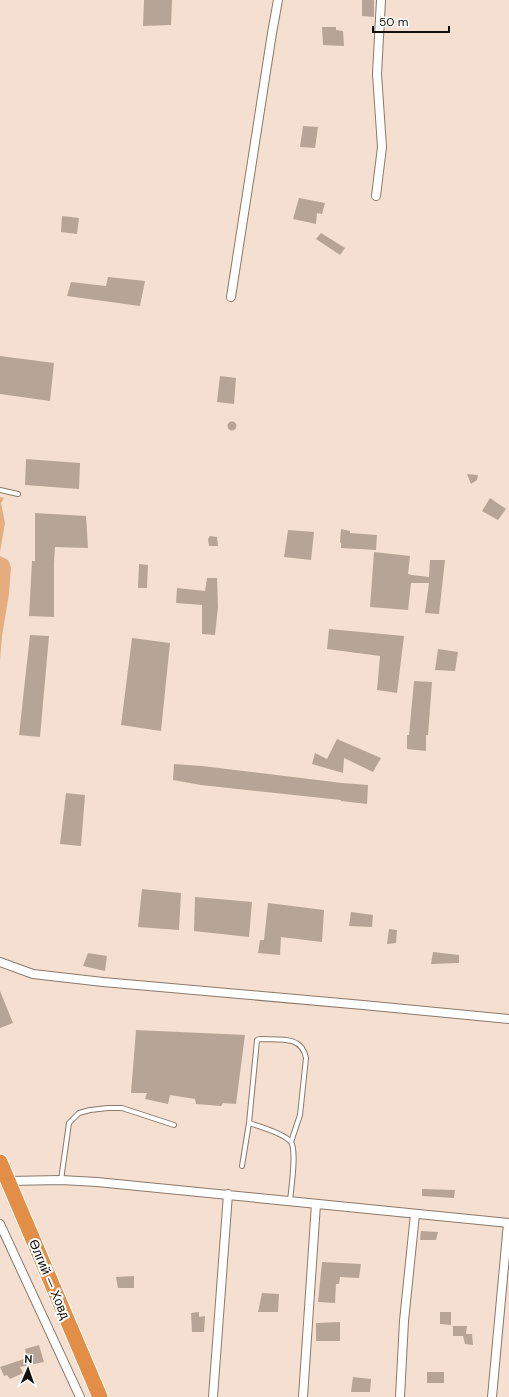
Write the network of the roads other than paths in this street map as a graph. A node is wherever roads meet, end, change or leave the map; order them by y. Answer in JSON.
{"nodes":[{"id":1,"x":278,"y":0,"type":"edge"},
{"id":2,"x":381,"y":0,"type":"edge"},
{"id":3,"x":376,"y":196,"type":"dead end"},
{"id":4,"x":232,"y":297,"type":"dead end"},
{"id":5,"x":0,"y":490,"type":"edge"},
{"id":6,"x":18,"y":494,"type":"dead end"},
{"id":7,"x":0,"y":962,"type":"edge"},
{"id":8,"x":509,"y":1019,"type":"edge"},
{"id":9,"x":249,"y":1123,"type":"junction"},
{"id":10,"x":174,"y":1125,"type":"dead end"},
{"id":11,"x":291,"y":1142,"type":"junction"},
{"id":12,"x":0,"y":1162,"type":"edge"},
{"id":13,"x":242,"y":1166,"type":"dead end"},
{"id":14,"x":61,"y":1180,"type":"junction"},
{"id":15,"x":8,"y":1181,"type":"junction"},
{"id":16,"x":228,"y":1194,"type":"junction"},
{"id":17,"x":290,"y":1201,"type":"junction"},
{"id":18,"x":316,"y":1204,"type":"junction"},
{"id":19,"x":415,"y":1214,"type":"junction"},
{"id":20,"x":508,"y":1223,"type":"edge"},
{"id":21,"x":0,"y":1224,"type":"edge"},
{"id":22,"x":80,"y":1397,"type":"edge"},
{"id":23,"x":100,"y":1397,"type":"edge"},
{"id":24,"x":213,"y":1397,"type":"edge"},
{"id":25,"x":303,"y":1397,"type":"edge"},
{"id":26,"x":400,"y":1397,"type":"edge"},
{"id":27,"x":492,"y":1397,"type":"edge"}],
"edges":[{"from":1,"to":4,"type":"street"},
{"from":2,"to":3,"type":"street"},
{"from":5,"to":6,"type":"lane"},
{"from":7,"to":8,"type":"street"},
{"from":9,"to":11,"type":"lane"},
{"from":9,"to":11,"type":"lane"},
{"from":9,"to":13,"type":"lane"},
{"from":10,"to":14,"type":"lane"},
{"from":11,"to":17,"type":"lane"},
{"from":12,"to":15,"type":"highway","name":"Өлгий — Ховд"},
{"from":14,"to":15,"type":"street"},
{"from":14,"to":16,"type":"street"},
{"from":15,"to":23,"type":"highway","name":"Өлгий — Ховд"},
{"from":16,"to":17,"type":"street"},
{"from":16,"to":24,"type":"street"},
{"from":17,"to":18,"type":"street"},
{"from":18,"to":19,"type":"street"},
{"from":18,"to":25,"type":"street"},
{"from":19,"to":20,"type":"street"},
{"from":19,"to":26,"type":"street"},
{"from":20,"to":27,"type":"street"},
{"from":21,"to":22,"type":"street"}]}
